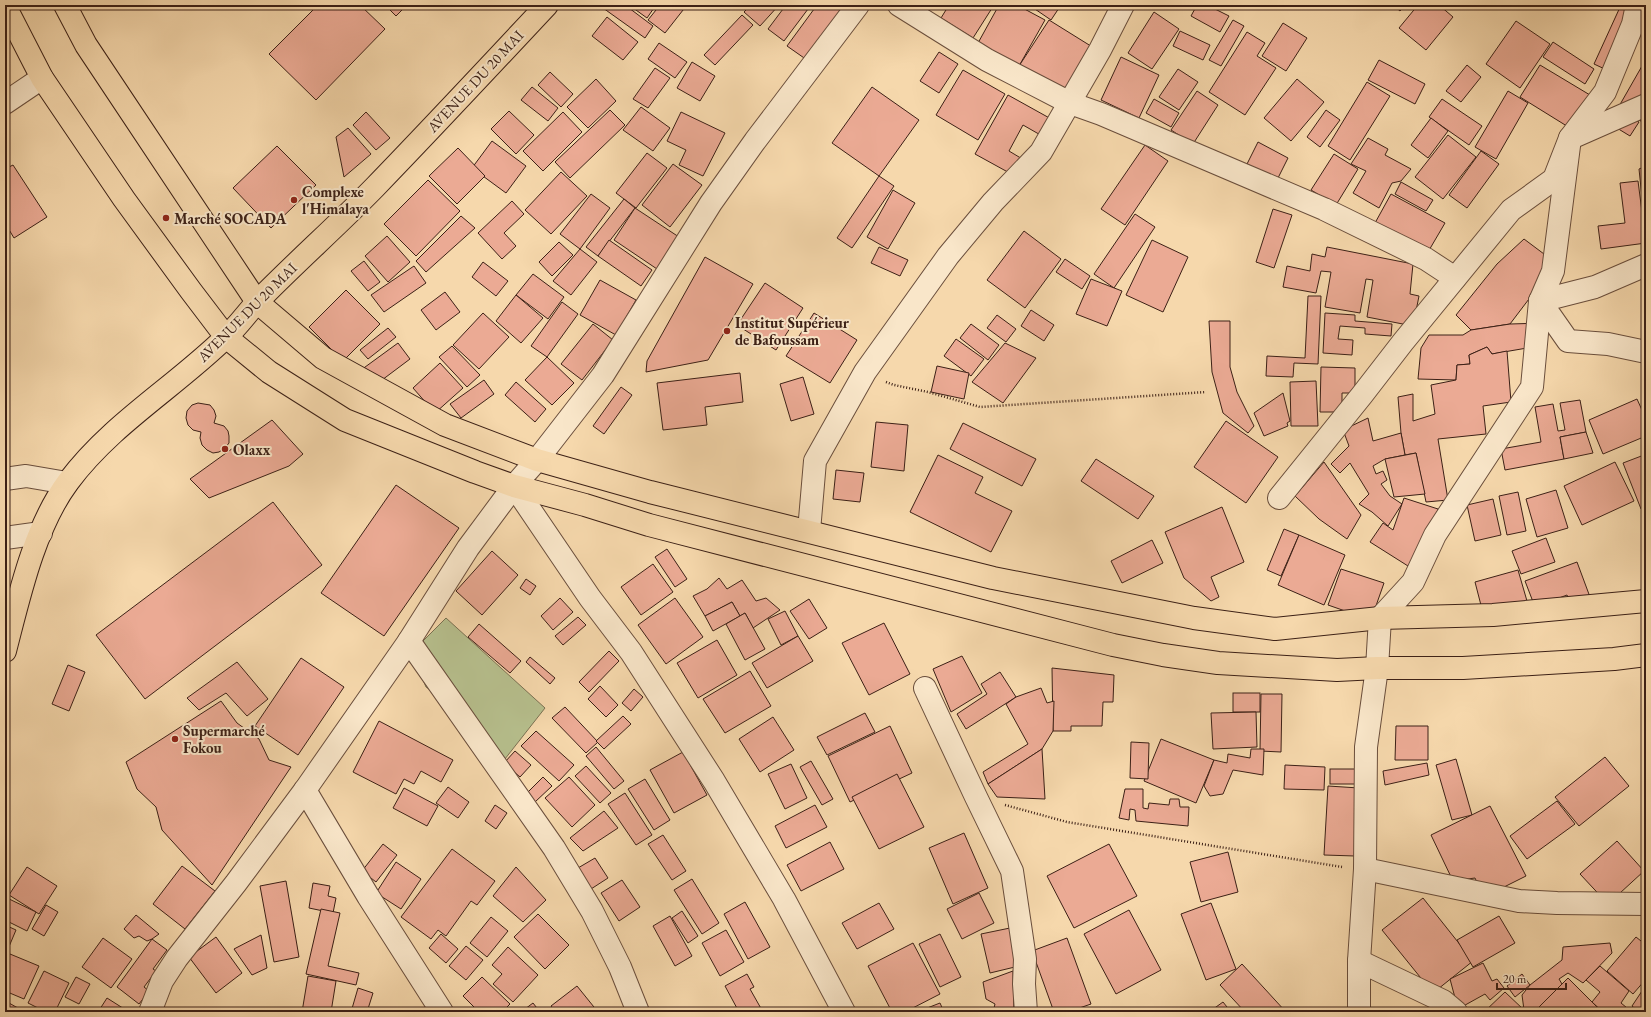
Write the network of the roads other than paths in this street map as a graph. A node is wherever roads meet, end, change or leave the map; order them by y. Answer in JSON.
{"nodes":[{"id":1,"x":65,"y":5,"type":"edge"},
{"id":2,"x":547,"y":5,"type":"edge"},
{"id":3,"x":858,"y":5,"type":"edge"},
{"id":4,"x":899,"y":5,"type":"edge"},
{"id":5,"x":1124,"y":5,"type":"edge"},
{"id":6,"x":1637,"y":5,"type":"edge"},
{"id":7,"x":5,"y":6,"type":"edge"},
{"id":8,"x":42,"y":78,"type":"junction"},
{"id":9,"x":5,"y":102,"type":"edge"},
{"id":10,"x":1070,"y":103,"type":"junction"},
{"id":11,"x":1646,"y":105,"type":"edge"},
{"id":12,"x":1570,"y":138,"type":"junction"},
{"id":13,"x":1646,"y":265,"type":"edge"},
{"id":14,"x":1455,"y":278,"type":"junction"},
{"id":15,"x":1540,"y":301,"type":"junction"},
{"id":16,"x":258,"y":302,"type":"junction"},
{"id":17,"x":226,"y":337,"type":"junction"},
{"id":18,"x":1646,"y":352,"type":"edge"},
{"id":19,"x":537,"y":460,"type":"junction"},
{"id":20,"x":5,"y":479,"type":"edge"},
{"id":21,"x":67,"y":483,"type":"junction"},
{"id":22,"x":514,"y":486,"type":"junction"},
{"id":23,"x":1279,"y":498,"type":"dead end"},
{"id":24,"x":809,"y":531,"type":"junction"},
{"id":25,"x":41,"y":533,"type":"junction"},
{"id":26,"x":5,"y":538,"type":"edge"},
{"id":27,"x":1646,"y":601,"type":"edge"},
{"id":28,"x":1380,"y":618,"type":"junction"},
{"id":29,"x":409,"y":642,"type":"junction"},
{"id":30,"x":5,"y":651,"type":"edge"},
{"id":31,"x":1646,"y":655,"type":"edge"},
{"id":32,"x":1377,"y":668,"type":"junction"},
{"id":33,"x":926,"y":688,"type":"dead end"},
{"id":34,"x":305,"y":790,"type":"junction"},
{"id":35,"x":1364,"y":869,"type":"junction"},
{"id":36,"x":1646,"y":904,"type":"edge"},
{"id":37,"x":1359,"y":961,"type":"junction"},
{"id":38,"x":150,"y":1012,"type":"edge"},
{"id":39,"x":442,"y":1012,"type":"edge"},
{"id":40,"x":638,"y":1012,"type":"edge"},
{"id":41,"x":844,"y":1012,"type":"edge"},
{"id":42,"x":1026,"y":1012,"type":"edge"},
{"id":43,"x":1359,"y":1012,"type":"edge"},
{"id":44,"x":1456,"y":1012,"type":"edge"}],
"edges":[{"from":1,"to":16,"type":"main road"},
{"from":2,"to":16,"type":"main road","name":"AVENUE DU 20 MAI"},
{"from":3,"to":19,"type":"street"},
{"from":4,"to":10,"type":"street"},
{"from":5,"to":10,"type":"street"},
{"from":6,"to":12,"type":"street"},
{"from":7,"to":8,"type":"main road"},
{"from":8,"to":9,"type":"street"},
{"from":8,"to":17,"type":"main road"},
{"from":10,"to":14,"type":"street"},
{"from":10,"to":24,"type":"street"},
{"from":11,"to":12,"type":"street"},
{"from":12,"to":14,"type":"street"},
{"from":12,"to":15,"type":"street"},
{"from":13,"to":15,"type":"street"},
{"from":14,"to":23,"type":"street"},
{"from":15,"to":18,"type":"street"},
{"from":15,"to":28,"type":"street"},
{"from":16,"to":17,"type":"main road","name":"AVENUE DU 20 MAI"},
{"from":16,"to":19,"type":"main road"},
{"from":17,"to":21,"type":"main road","name":"AVENUE DU 20 MAI"},
{"from":17,"to":22,"type":"main road"},
{"from":19,"to":22,"type":"street"},
{"from":19,"to":24,"type":"main road"},
{"from":20,"to":21,"type":"street"},
{"from":21,"to":25,"type":"main road","name":"AVENUE DU 20 MAI"},
{"from":22,"to":29,"type":"street"},
{"from":22,"to":32,"type":"main road"},
{"from":22,"to":41,"type":"street"},
{"from":24,"to":28,"type":"main road"},
{"from":25,"to":26,"type":"street"},
{"from":25,"to":30,"type":"main road","name":"AVENUE DU 20 MAI"},
{"from":27,"to":28,"type":"main road"},
{"from":28,"to":32,"type":"street"},
{"from":29,"to":34,"type":"street"},
{"from":29,"to":40,"type":"street"},
{"from":31,"to":32,"type":"main road"},
{"from":32,"to":35,"type":"street"},
{"from":33,"to":42,"type":"street"},
{"from":34,"to":38,"type":"street"},
{"from":34,"to":39,"type":"street"},
{"from":35,"to":36,"type":"street"},
{"from":35,"to":37,"type":"street"},
{"from":37,"to":43,"type":"street"},
{"from":37,"to":44,"type":"street"}]}
